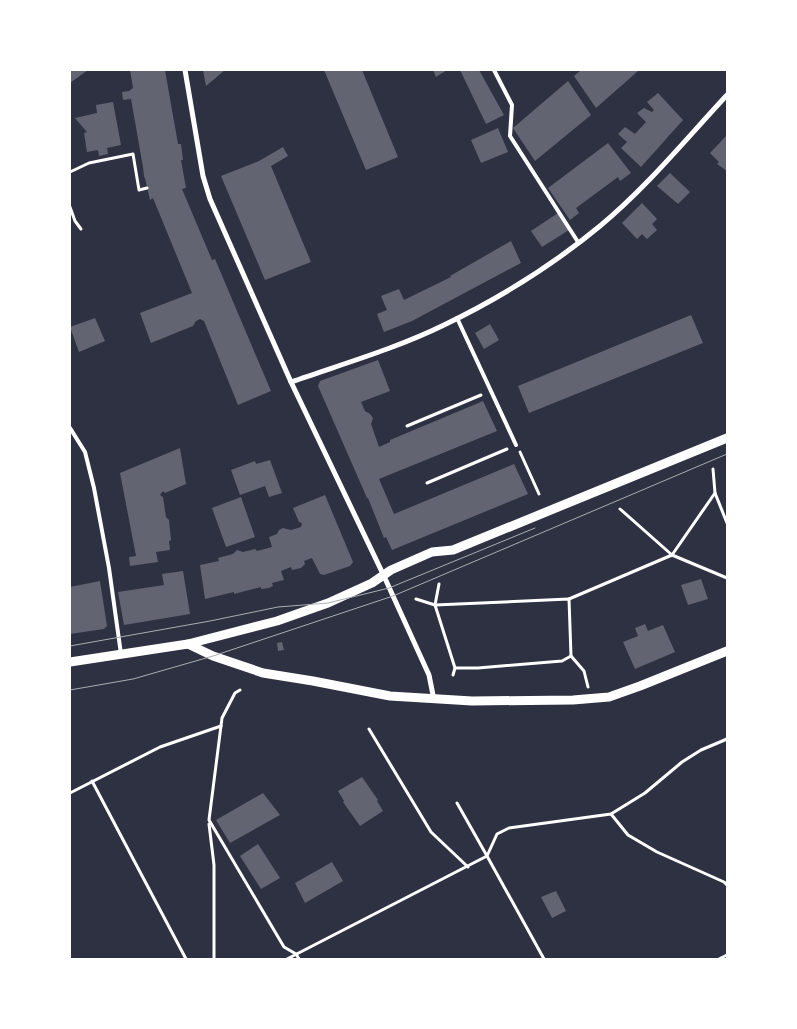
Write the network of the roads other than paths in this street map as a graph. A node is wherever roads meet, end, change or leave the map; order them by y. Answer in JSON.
{"nodes":[{"id":1,"x":185,"y":70,"type":"edge"},
{"id":2,"x":494,"y":70,"type":"edge"},
{"id":3,"x":727,"y":95,"type":"edge"},
{"id":4,"x":578,"y":242,"type":"junction"},
{"id":5,"x":456,"y":318,"type":"junction"},
{"id":6,"x":291,"y":382,"type":"junction"},
{"id":7,"x":70,"y":428,"type":"edge"},
{"id":8,"x":727,"y":438,"type":"edge"},
{"id":9,"x":516,"y":444,"type":"road end"},
{"id":10,"x":383,"y":574,"type":"junction"},
{"id":11,"x":188,"y":644,"type":"junction"},
{"id":12,"x":727,"y":651,"type":"edge"},
{"id":13,"x":121,"y":654,"type":"junction"},
{"id":14,"x":70,"y":662,"type":"edge"},
{"id":15,"x":434,"y":700,"type":"junction"}],
"edges":[{"from":1,"to":6,"type":"street"},
{"from":2,"to":4,"type":"lane"},
{"from":3,"to":4,"type":"street"},
{"from":4,"to":5,"type":"street"},
{"from":5,"to":6,"type":"street"},
{"from":5,"to":9,"type":"lane"},
{"from":6,"to":10,"type":"street"},
{"from":7,"to":13,"type":"lane"},
{"from":8,"to":10,"type":"street"},
{"from":10,"to":11,"type":"street"},
{"from":10,"to":15,"type":"street"},
{"from":11,"to":13,"type":"street"},
{"from":11,"to":15,"type":"street"},
{"from":12,"to":15,"type":"street"},
{"from":13,"to":14,"type":"street"}]}
